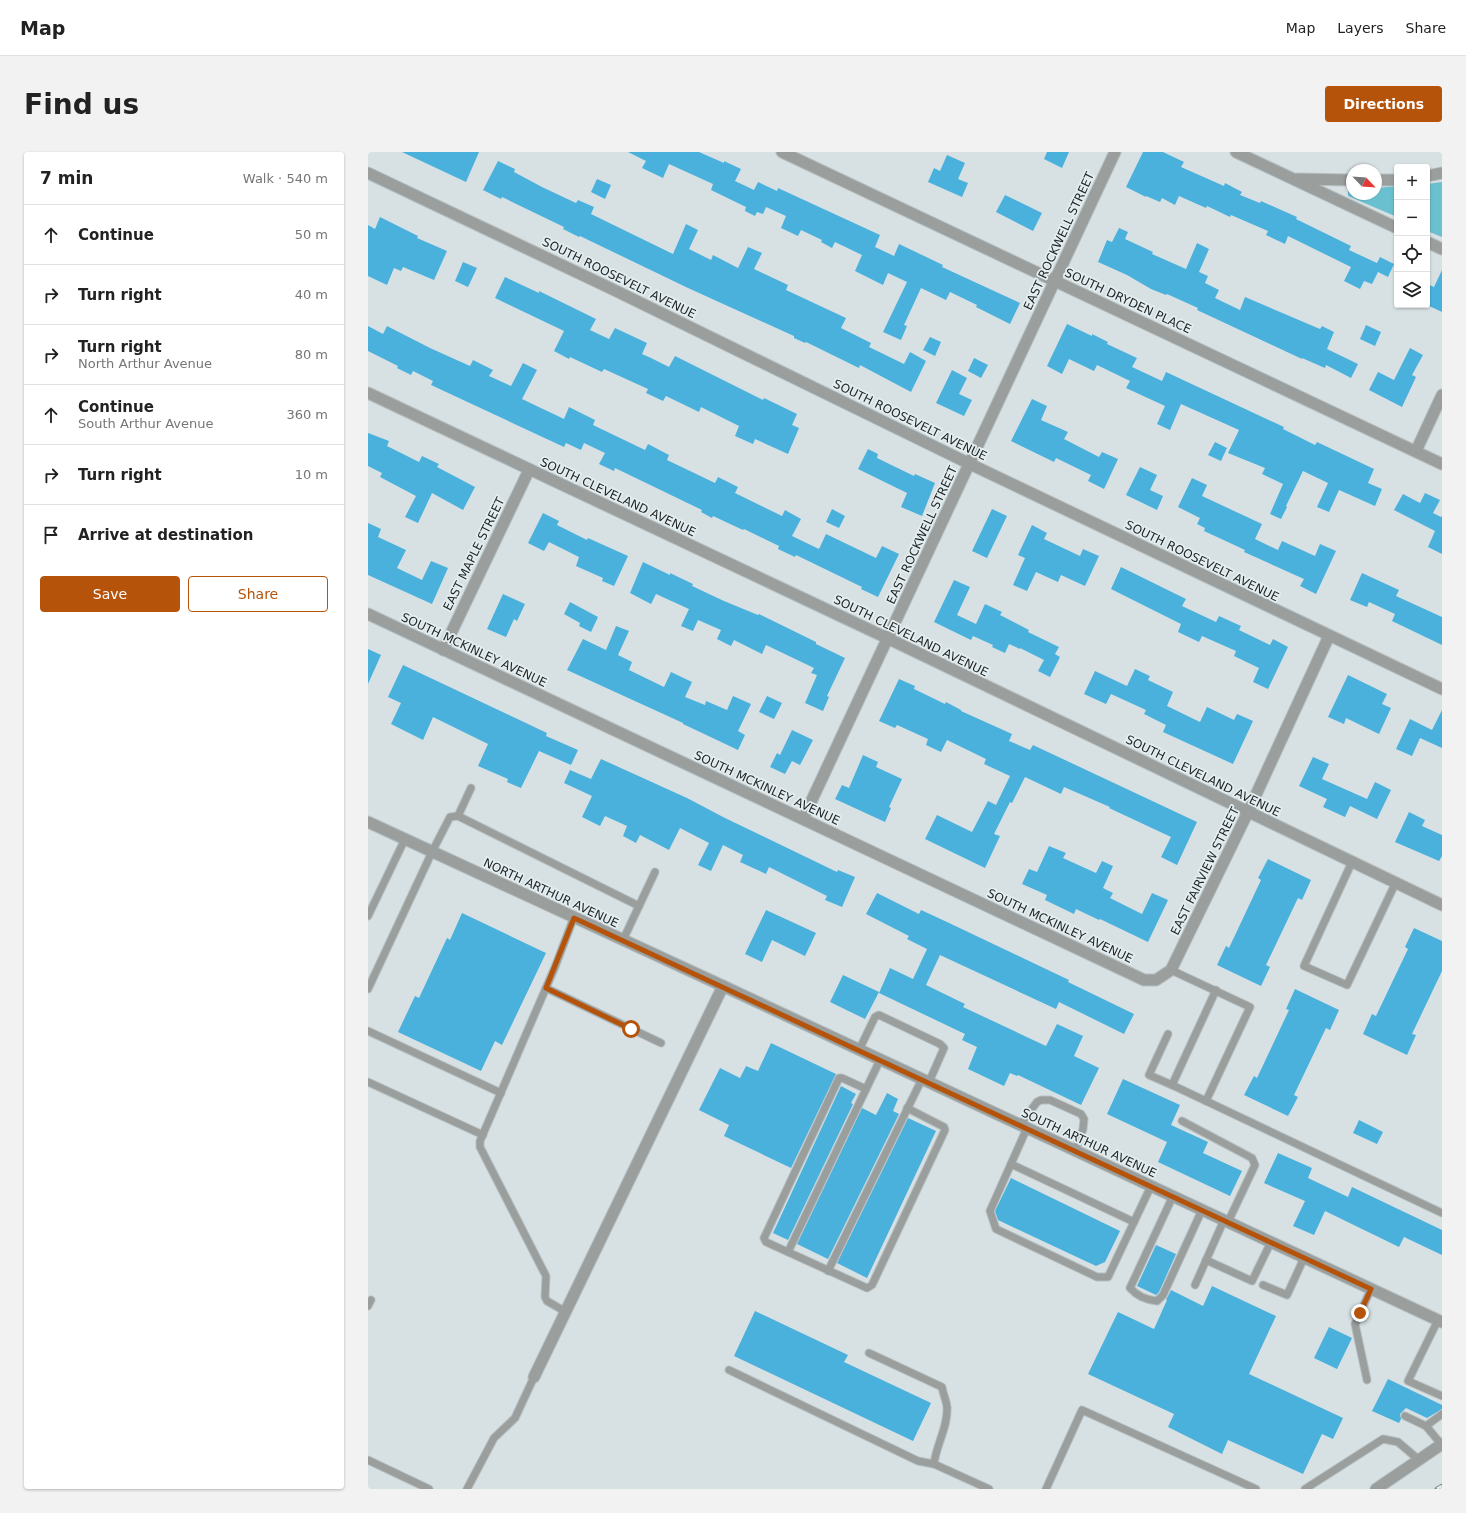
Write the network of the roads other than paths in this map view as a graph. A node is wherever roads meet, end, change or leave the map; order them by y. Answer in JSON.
{"nodes":[{"id":1,"x":782,"y":152,"type":"edge"},
{"id":2,"x":1115,"y":152,"type":"edge"},
{"id":3,"x":1236,"y":152,"type":"edge"},
{"id":4,"x":1442,"y":172,"type":"edge"},
{"id":5,"x":368,"y":173,"type":"edge"},
{"id":6,"x":1430,"y":175,"type":"edge"},
{"id":7,"x":1292,"y":179,"type":"junction"},
{"id":8,"x":1346,"y":180,"type":"edge"},
{"id":9,"x":1382,"y":180,"type":"edge"},
{"id":10,"x":1394,"y":180,"type":"edge"},
{"id":11,"x":1394,"y":227,"type":"edge"},
{"id":12,"x":1430,"y":243,"type":"edge"},
{"id":13,"x":1442,"y":249,"type":"edge"},
{"id":14,"x":1056,"y":281,"type":"junction"},
{"id":15,"x":368,"y":392,"type":"edge"},
{"id":16,"x":1442,"y":395,"type":"edge"},
{"id":17,"x":1416,"y":451,"type":"junction"},
{"id":18,"x":970,"y":464,"type":"junction"},
{"id":19,"x":1442,"y":464,"type":"edge"},
{"id":20,"x":529,"y":470,"type":"junction"},
{"id":21,"x":368,"y":614,"type":"edge"},
{"id":22,"x":1329,"y":636,"type":"junction"},
{"id":23,"x":887,"y":638,"type":"junction"},
{"id":24,"x":443,"y":650,"type":"junction"},
{"id":25,"x":1442,"y":689,"type":"edge"},
{"id":26,"x":471,"y":788,"type":"dead end"},
{"id":27,"x":1248,"y":812,"type":"junction"},
{"id":28,"x":458,"y":816,"type":"junction"},
{"id":29,"x":803,"y":819,"type":"junction"},
{"id":30,"x":368,"y":822,"type":"edge"},
{"id":31,"x":405,"y":840,"type":"junction"},
{"id":32,"x":432,"y":852,"type":"junction"},
{"id":33,"x":1352,"y":862,"type":"junction"},
{"id":34,"x":655,"y":872,"type":"dead end"},
{"id":35,"x":1396,"y":882,"type":"junction"},
{"id":36,"x":1442,"y":904,"type":"edge"},
{"id":37,"x":639,"y":906,"type":"junction"},
{"id":38,"x":368,"y":916,"type":"edge"},
{"id":39,"x":574,"y":918,"type":"junction"},
{"id":40,"x":623,"y":940,"type":"junction"},
{"id":41,"x":1171,"y":970,"type":"junction"},
{"id":42,"x":723,"y":986,"type":"junction"},
{"id":43,"x":546,"y":988,"type":"junction"},
{"id":44,"x":368,"y":989,"type":"edge"},
{"id":45,"x":1216,"y":990,"type":"junction"},
{"id":46,"x":368,"y":1031,"type":"edge"},
{"id":47,"x":1168,"y":1034,"type":"dead end"},
{"id":48,"x":661,"y":1043,"type":"dead end"},
{"id":49,"x":859,"y":1050,"type":"junction"},
{"id":50,"x":880,"y":1060,"type":"junction"},
{"id":51,"x":925,"y":1081,"type":"junction"},
{"id":52,"x":368,"y":1082,"type":"edge"},
{"id":53,"x":1172,"y":1085,"type":"junction"},
{"id":54,"x":866,"y":1089,"type":"junction"},
{"id":55,"x":501,"y":1093,"type":"junction"},
{"id":56,"x":1206,"y":1101,"type":"junction"},
{"id":57,"x":907,"y":1108,"type":"junction"},
{"id":58,"x":1182,"y":1121,"type":"dead end"},
{"id":59,"x":1024,"y":1127,"type":"junction"},
{"id":60,"x":483,"y":1135,"type":"junction"},
{"id":61,"x":1075,"y":1151,"type":"junction"},
{"id":62,"x":1011,"y":1164,"type":"junction"},
{"id":63,"x":1151,"y":1186,"type":"junction"},
{"id":64,"x":1173,"y":1196,"type":"junction"},
{"id":65,"x":1202,"y":1210,"type":"junction"},
{"id":66,"x":1442,"y":1213,"type":"edge"},
{"id":67,"x":1226,"y":1221,"type":"junction"},
{"id":68,"x":1134,"y":1222,"type":"junction"},
{"id":69,"x":1271,"y":1242,"type":"junction"},
{"id":70,"x":788,"y":1252,"type":"junction"},
{"id":71,"x":1304,"y":1258,"type":"junction"},
{"id":72,"x":1206,"y":1260,"type":"junction"},
{"id":73,"x":828,"y":1271,"type":"junction"},
{"id":74,"x":1194,"y":1285,"type":"dead end"},
{"id":75,"x":1263,"y":1285,"type":"dead end"},
{"id":76,"x":1371,"y":1289,"type":"junction"},
{"id":77,"x":566,"y":1312,"type":"junction"},
{"id":78,"x":1441,"y":1322,"type":"edge"},
{"id":79,"x":869,"y":1353,"type":"dead end"},
{"id":80,"x":729,"y":1370,"type":"dead end"},
{"id":81,"x":534,"y":1377,"type":"joint"},
{"id":82,"x":1367,"y":1380,"type":"dead end"},
{"id":83,"x":1442,"y":1396,"type":"edge"},
{"id":84,"x":1442,"y":1414,"type":"edge"},
{"id":85,"x":1405,"y":1416,"type":"dead end"},
{"id":86,"x":1426,"y":1426,"type":"junction"},
{"id":87,"x":1442,"y":1444,"type":"edge"},
{"id":88,"x":368,"y":1460,"type":"edge"},
{"id":89,"x":1419,"y":1460,"type":"junction"},
{"id":90,"x":934,"y":1464,"type":"junction"},
{"id":91,"x":429,"y":1489,"type":"edge"},
{"id":92,"x":467,"y":1489,"type":"edge"},
{"id":93,"x":989,"y":1489,"type":"edge"},
{"id":94,"x":1046,"y":1489,"type":"edge"},
{"id":95,"x":1256,"y":1489,"type":"edge"},
{"id":96,"x":1305,"y":1489,"type":"edge"},
{"id":97,"x":1376,"y":1489,"type":"edge"}],
"edges":[{"from":1,"to":14,"type":"street","name":"SOUTH DRYDEN PLACE"},
{"from":2,"to":14,"type":"street","name":"EAST ROCKWELL STREET"},
{"from":3,"to":7,"type":"street"},
{"from":4,"to":6,"type":"street"},
{"from":5,"to":18,"type":"street","name":"SOUTH ROOSEVELT AVENUE"},
{"from":7,"to":8,"type":"street"},
{"from":7,"to":11,"type":"street"},
{"from":9,"to":10,"type":"street"},
{"from":12,"to":13,"type":"street"},
{"from":14,"to":17,"type":"street","name":"SOUTH DRYDEN PLACE"},
{"from":14,"to":18,"type":"street","name":"EAST ROCKWELL STREET"},
{"from":15,"to":20,"type":"street","name":"SOUTH CLEVELAND AVENUE"},
{"from":16,"to":17,"type":"street"},
{"from":17,"to":19,"type":"street","name":"SOUTH DRYDEN PLACE"},
{"from":18,"to":22,"type":"street","name":"SOUTH ROOSEVELT AVENUE"},
{"from":18,"to":23,"type":"street","name":"EAST ROCKWELL STREET"},
{"from":20,"to":23,"type":"street","name":"SOUTH CLEVELAND AVENUE"},
{"from":20,"to":24,"type":"street","name":"EAST MAPLE STREET"},
{"from":21,"to":24,"type":"street","name":"SOUTH MCKINLEY AVENUE"},
{"from":22,"to":25,"type":"street","name":"SOUTH ROOSEVELT AVENUE"},
{"from":22,"to":27,"type":"street","name":"EAST FAIRVIEW STREET"},
{"from":23,"to":27,"type":"street","name":"SOUTH CLEVELAND AVENUE"},
{"from":23,"to":29,"type":"street","name":"EAST ROCKWELL STREET"},
{"from":24,"to":29,"type":"street","name":"SOUTH MCKINLEY AVENUE"},
{"from":26,"to":28,"type":"lane"},
{"from":27,"to":33,"type":"street","name":"SOUTH CLEVELAND AVENUE"},
{"from":27,"to":41,"type":"street","name":"EAST FAIRVIEW STREET"},
{"from":28,"to":32,"type":"lane"},
{"from":28,"to":37,"type":"lane"},
{"from":29,"to":41,"type":"street","name":"SOUTH MCKINLEY AVENUE"},
{"from":30,"to":31,"type":"street","name":"NORTH ARTHUR AVENUE"},
{"from":31,"to":32,"type":"street","name":"NORTH ARTHUR AVENUE"},
{"from":31,"to":38,"type":"lane"},
{"from":32,"to":39,"type":"street","name":"NORTH ARTHUR AVENUE"},
{"from":32,"to":44,"type":"lane"},
{"from":33,"to":35,"type":"street","name":"SOUTH CLEVELAND AVENUE"},
{"from":33,"to":35,"type":"lane"},
{"from":34,"to":37,"type":"lane"},
{"from":35,"to":36,"type":"street","name":"SOUTH CLEVELAND AVENUE"},
{"from":37,"to":40,"type":"lane"},
{"from":39,"to":40,"type":"street","name":"NORTH ARTHUR AVENUE"},
{"from":39,"to":43,"type":"lane"},
{"from":40,"to":42,"type":"street","name":"NORTH ARTHUR AVENUE"},
{"from":41,"to":45,"type":"lane"},
{"from":42,"to":49,"type":"street","name":"SOUTH ARTHUR AVENUE"},
{"from":42,"to":77,"type":"street"},
{"from":43,"to":48,"type":"lane"},
{"from":43,"to":55,"type":"lane"},
{"from":45,"to":53,"type":"lane"},
{"from":45,"to":56,"type":"lane"},
{"from":46,"to":55,"type":"lane"},
{"from":47,"to":53,"type":"lane"},
{"from":49,"to":50,"type":"street","name":"SOUTH ARTHUR AVENUE"},
{"from":49,"to":51,"type":"lane"},
{"from":50,"to":51,"type":"street","name":"SOUTH ARTHUR AVENUE"},
{"from":50,"to":54,"type":"lane"},
{"from":51,"to":57,"type":"lane"},
{"from":51,"to":59,"type":"street","name":"SOUTH ARTHUR AVENUE"},
{"from":52,"to":60,"type":"lane"},
{"from":53,"to":56,"type":"lane"},
{"from":54,"to":70,"type":"lane"},
{"from":54,"to":70,"type":"lane"},
{"from":55,"to":60,"type":"lane"},
{"from":56,"to":66,"type":"lane"},
{"from":57,"to":73,"type":"lane"},
{"from":57,"to":73,"type":"lane"},
{"from":58,"to":67,"type":"lane"},
{"from":59,"to":61,"type":"street","name":"SOUTH ARTHUR AVENUE"},
{"from":59,"to":61,"type":"lane"},
{"from":59,"to":62,"type":"lane"},
{"from":60,"to":77,"type":"lane"},
{"from":61,"to":63,"type":"street","name":"SOUTH ARTHUR AVENUE"},
{"from":62,"to":68,"type":"lane"},
{"from":62,"to":68,"type":"lane"},
{"from":63,"to":64,"type":"street","name":"SOUTH ARTHUR AVENUE"},
{"from":63,"to":68,"type":"lane"},
{"from":64,"to":65,"type":"street","name":"SOUTH ARTHUR AVENUE"},
{"from":64,"to":65,"type":"lane"},
{"from":65,"to":67,"type":"street","name":"SOUTH ARTHUR AVENUE"},
{"from":67,"to":69,"type":"street","name":"SOUTH ARTHUR AVENUE"},
{"from":67,"to":72,"type":"lane"},
{"from":69,"to":71,"type":"street","name":"SOUTH ARTHUR AVENUE"},
{"from":69,"to":72,"type":"lane"},
{"from":70,"to":73,"type":"lane"},
{"from":71,"to":75,"type":"lane"},
{"from":71,"to":76,"type":"street","name":"SOUTH ARTHUR AVENUE"},
{"from":72,"to":74,"type":"lane"},
{"from":76,"to":78,"type":"street","name":"SOUTH ARTHUR AVENUE"},
{"from":76,"to":82,"type":"lane"},
{"from":77,"to":81,"type":"street"},
{"from":78,"to":83,"type":"lane"},
{"from":79,"to":90,"type":"lane"},
{"from":80,"to":90,"type":"lane"},
{"from":81,"to":92,"type":"lane"},
{"from":84,"to":86,"type":"lane"},
{"from":85,"to":86,"type":"lane"},
{"from":86,"to":87,"type":"lane"},
{"from":87,"to":89,"type":"street"},
{"from":88,"to":91,"type":"lane"},
{"from":89,"to":96,"type":"lane"},
{"from":89,"to":97,"type":"street"},
{"from":90,"to":93,"type":"lane"},
{"from":94,"to":95,"type":"lane"}]}
